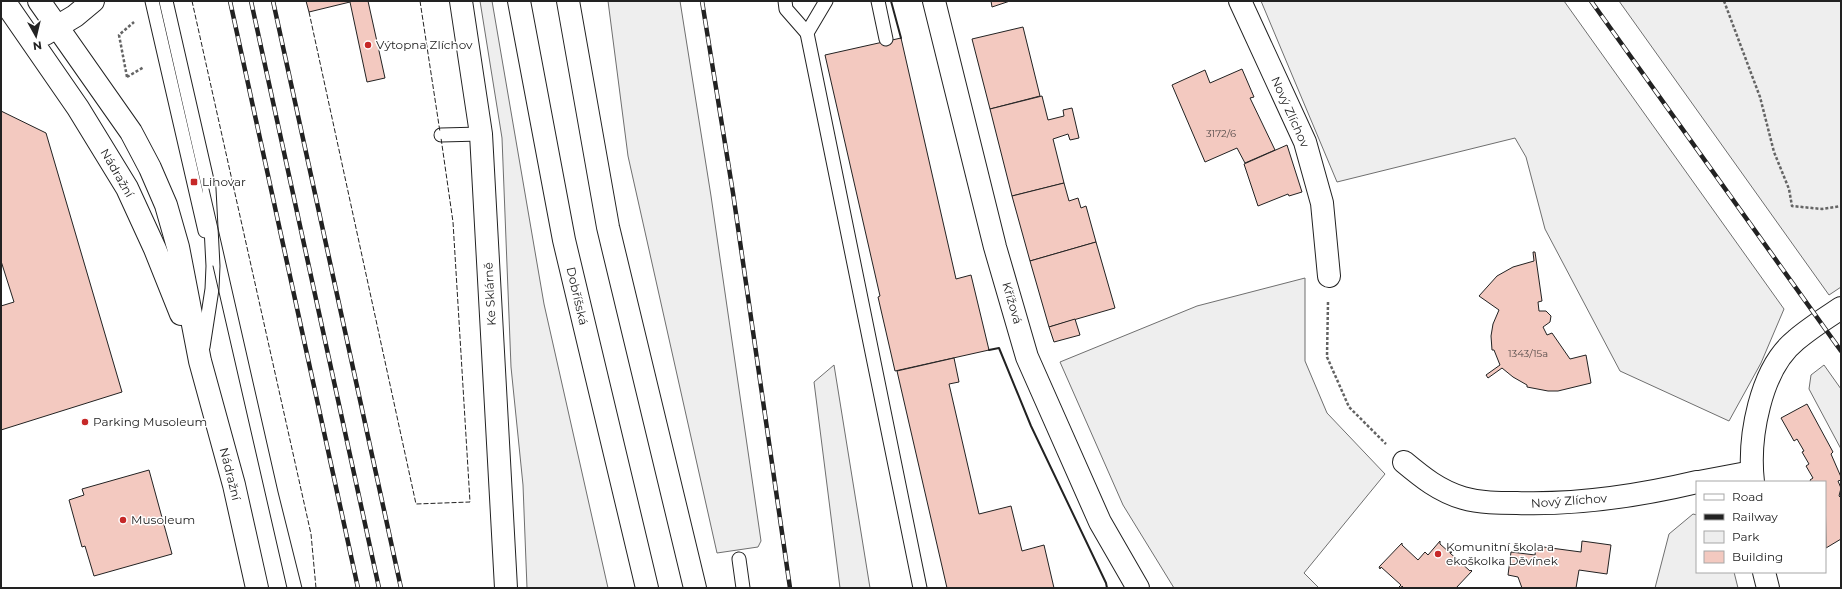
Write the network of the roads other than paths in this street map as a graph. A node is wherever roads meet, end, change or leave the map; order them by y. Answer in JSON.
{"nodes":[{"id":1,"x":4,"y":1,"type":"edge"},
{"id":2,"x":39,"y":1,"type":"edge"},
{"id":3,"x":93,"y":1,"type":"edge"},
{"id":4,"x":152,"y":1,"type":"edge"},
{"id":5,"x":166,"y":1,"type":"edge"},
{"id":6,"x":461,"y":1,"type":"edge"},
{"id":7,"x":518,"y":1,"type":"edge"},
{"id":8,"x":568,"y":1,"type":"edge"},
{"id":9,"x":785,"y":1,"type":"edge"},
{"id":10,"x":826,"y":1,"type":"edge"},
{"id":11,"x":878,"y":1,"type":"edge"},
{"id":12,"x":934,"y":1,"type":"edge"},
{"id":13,"x":1240,"y":1,"type":"edge"},
{"id":14,"x":57,"y":27,"type":"junction"},
{"id":15,"x":807,"y":33,"type":"junction"},
{"id":16,"x":886,"y":39,"type":"dead end"},
{"id":17,"x":33,"y":42,"type":"junction"},
{"id":18,"x":481,"y":134,"type":"junction"},
{"id":19,"x":441,"y":135,"type":"dead end"},
{"id":20,"x":213,"y":266,"type":"junction"},
{"id":21,"x":1328,"y":276,"type":"road end"},
{"id":22,"x":1841,"y":308,"type":"edge"},
{"id":23,"x":200,"y":361,"type":"junction"},
{"id":24,"x":1404,"y":462,"type":"road end"},
{"id":25,"x":1752,"y":477,"type":"edge"},
{"id":26,"x":1709,"y":481,"type":"edge"},
{"id":27,"x":1696,"y":482,"type":"edge"},
{"id":28,"x":739,"y":559,"type":"dead end"},
{"id":29,"x":1764,"y":573,"type":"edge"},
{"id":30,"x":257,"y":588,"type":"edge"},
{"id":31,"x":506,"y":588,"type":"edge"},
{"id":32,"x":647,"y":588,"type":"edge"},
{"id":33,"x":695,"y":588,"type":"edge"},
{"id":34,"x":743,"y":588,"type":"edge"},
{"id":35,"x":920,"y":588,"type":"edge"},
{"id":36,"x":1138,"y":588,"type":"edge"},
{"id":37,"x":1768,"y":588,"type":"edge"}],
"edges":[{"from":1,"to":17,"type":"main road","name":"Nádražní"},
{"from":2,"to":14,"type":"main road","name":"Nádražní"},
{"from":3,"to":14,"type":"main road"},
{"from":4,"to":20,"type":"lane"},
{"from":5,"to":20,"type":"lane"},
{"from":6,"to":18,"type":"main road","name":"Ke Sklárně"},
{"from":7,"to":32,"type":"main road","name":"Dobříšská"},
{"from":8,"to":33,"type":"main road"},
{"from":9,"to":15,"type":"lane"},
{"from":10,"to":15,"type":"lane"},
{"from":11,"to":16,"type":"lane"},
{"from":12,"to":36,"type":"main road","name":"Křížová"},
{"from":13,"to":21,"type":"main road","name":"Nový Zlíchov"},
{"from":14,"to":17,"type":"main road"},
{"from":14,"to":23,"type":"main road","name":"Nádražní"},
{"from":15,"to":35,"type":"lane"},
{"from":17,"to":23,"type":"main road","name":"Nádražní"},
{"from":18,"to":19,"type":"lane"},
{"from":18,"to":31,"type":"main road","name":"Ke Sklárně"},
{"from":20,"to":23,"type":"lane"},
{"from":22,"to":25,"type":"main road"},
{"from":23,"to":30,"type":"main road","name":"Nádražní"},
{"from":24,"to":27,"type":"main road","name":"Nový Zlíchov"},
{"from":25,"to":26,"type":"main road","name":"Nový Zlíchov"},
{"from":28,"to":34,"type":"lane"},
{"from":29,"to":37,"type":"main road"}]}
